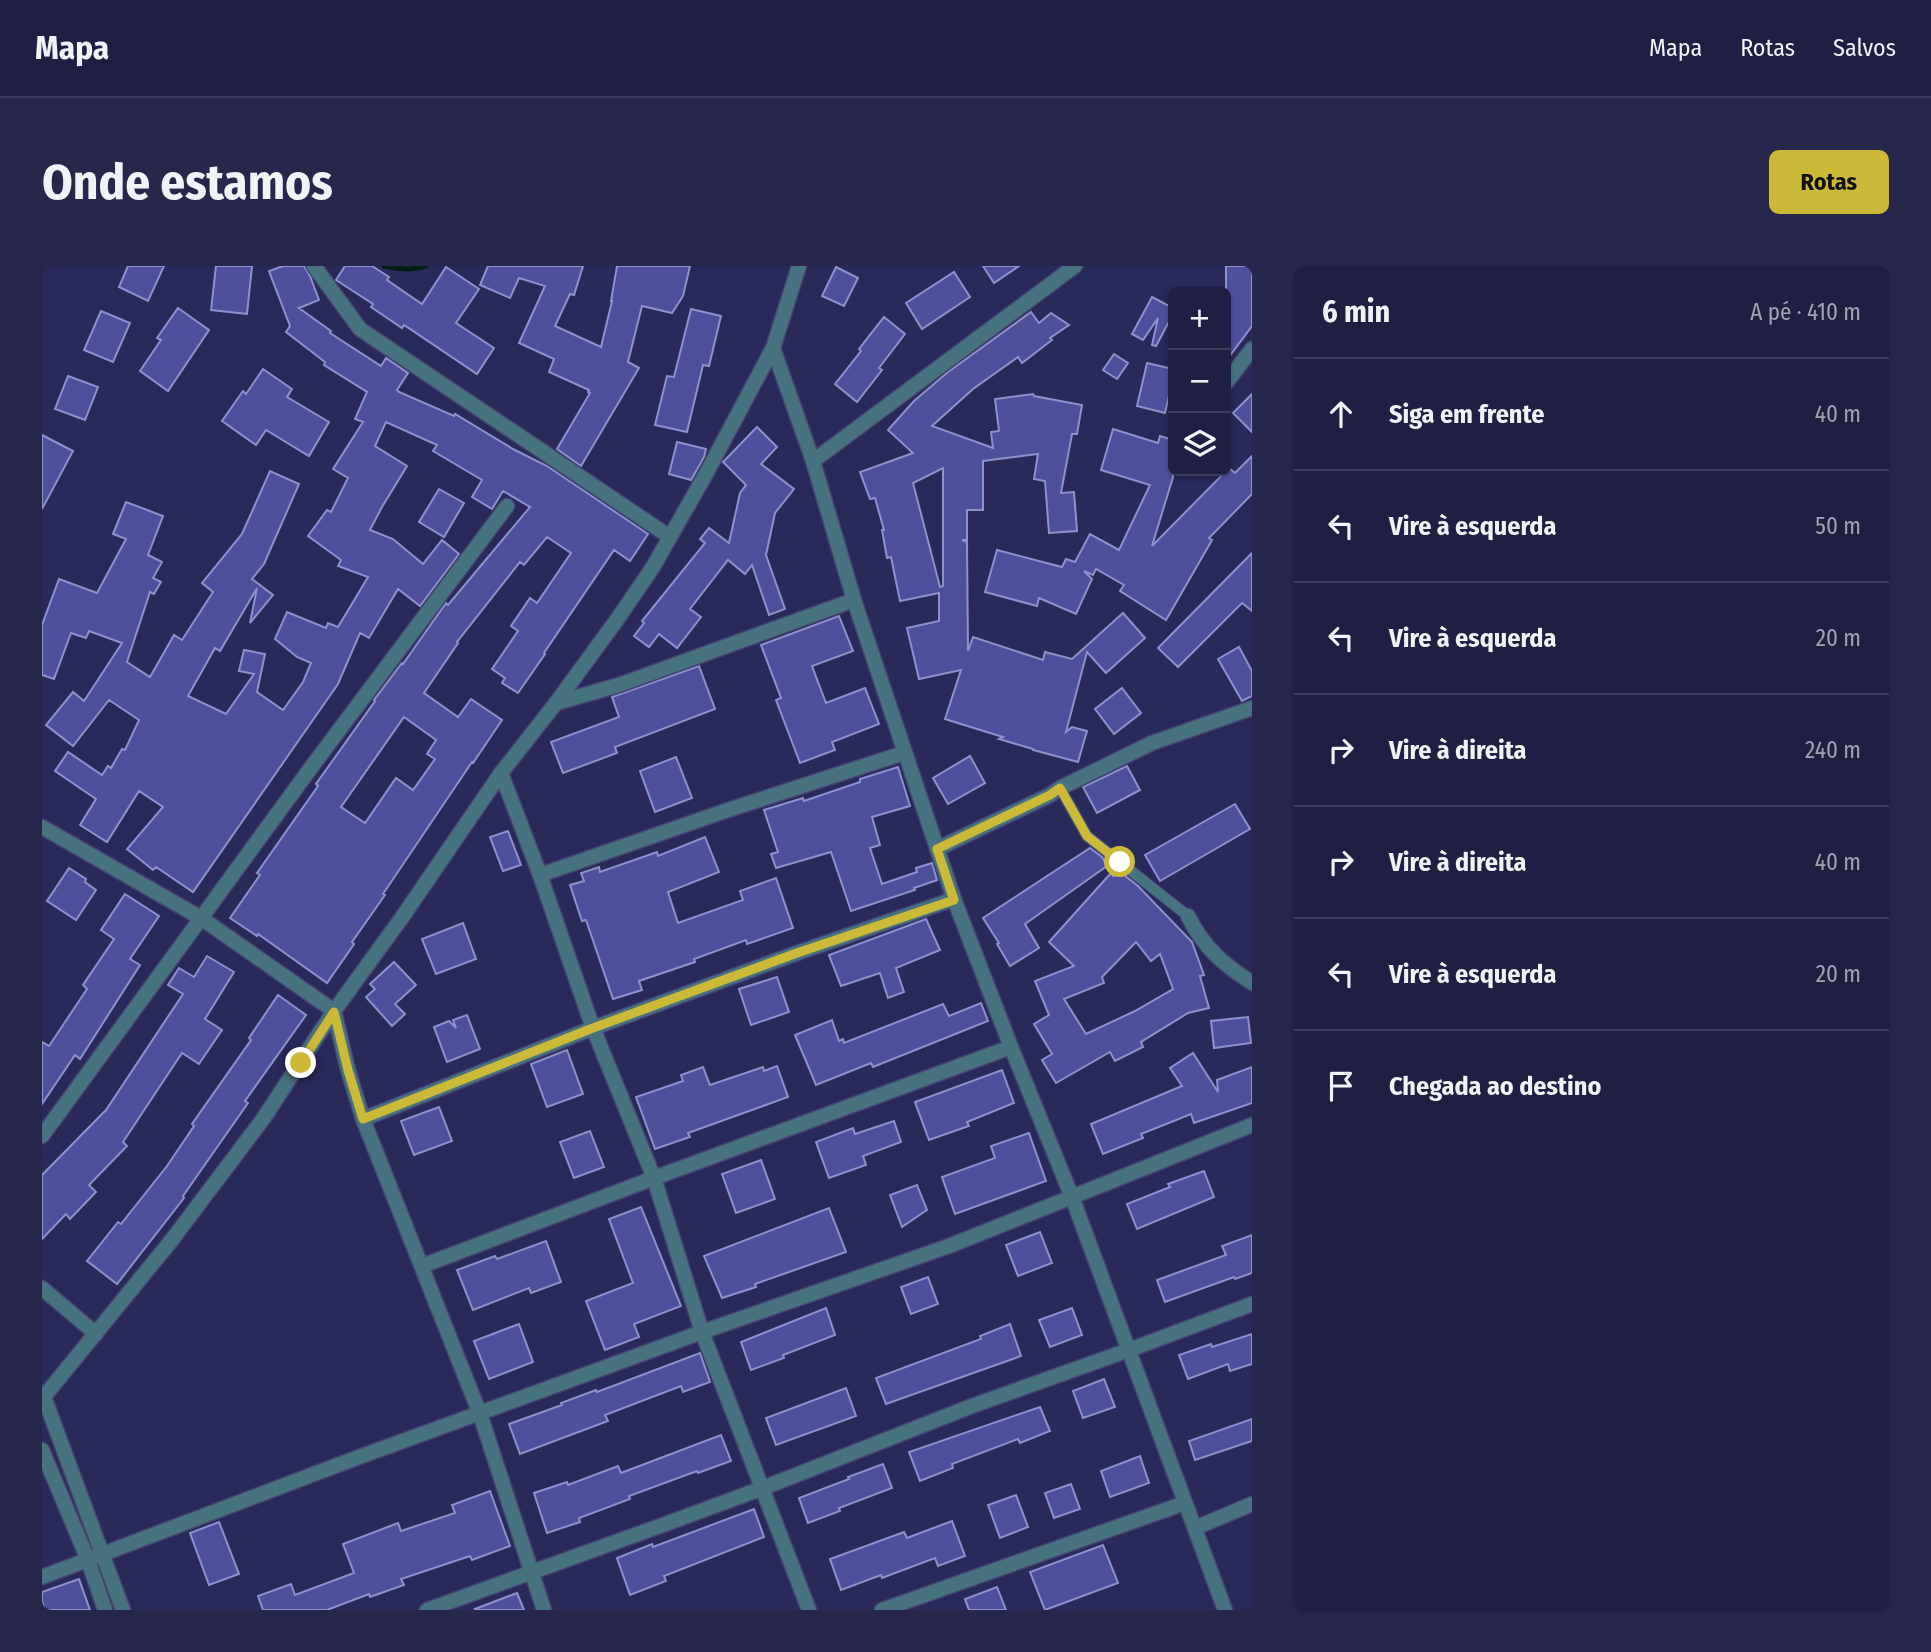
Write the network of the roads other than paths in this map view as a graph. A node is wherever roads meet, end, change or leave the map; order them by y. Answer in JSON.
{"nodes":[{"id":1,"x":314,"y":266,"type":"edge"},
{"id":2,"x":799,"y":266,"type":"edge"},
{"id":3,"x":1075,"y":266,"type":"edge"},
{"id":4,"x":773,"y":348,"type":"junction"},
{"id":5,"x":1252,"y":349,"type":"edge"},
{"id":6,"x":1231,"y":376,"type":"edge"},
{"id":7,"x":813,"y":461,"type":"junction"},
{"id":8,"x":508,"y":506,"type":"dead end"},
{"id":9,"x":670,"y":537,"type":"junction"},
{"id":10,"x":854,"y":600,"type":"junction"},
{"id":11,"x":556,"y":704,"type":"junction"},
{"id":12,"x":1252,"y":708,"type":"edge"},
{"id":13,"x":904,"y":753,"type":"junction"},
{"id":14,"x":501,"y":773,"type":"junction"},
{"id":15,"x":1060,"y":788,"type":"junction"},
{"id":16,"x":42,"y":827,"type":"edge"},
{"id":17,"x":937,"y":849,"type":"junction"},
{"id":18,"x":540,"y":875,"type":"junction"},
{"id":19,"x":954,"y":900,"type":"junction"},
{"id":20,"x":1188,"y":916,"type":"joint"},
{"id":21,"x":201,"y":918,"type":"junction"},
{"id":22,"x":1252,"y":983,"type":"edge"},
{"id":23,"x":334,"y":1012,"type":"junction"},
{"id":24,"x":593,"y":1028,"type":"junction"},
{"id":25,"x":1011,"y":1047,"type":"junction"},
{"id":26,"x":363,"y":1119,"type":"junction"},
{"id":27,"x":1252,"y":1125,"type":"edge"},
{"id":28,"x":42,"y":1136,"type":"edge"},
{"id":29,"x":654,"y":1178,"type":"junction"},
{"id":30,"x":1072,"y":1197,"type":"junction"},
{"id":31,"x":422,"y":1266,"type":"junction"},
{"id":32,"x":42,"y":1288,"type":"edge"},
{"id":33,"x":1252,"y":1304,"type":"edge"},
{"id":34,"x":702,"y":1332,"type":"junction"},
{"id":35,"x":96,"y":1334,"type":"junction"},
{"id":36,"x":1129,"y":1350,"type":"junction"},
{"id":37,"x":43,"y":1398,"type":"edge"},
{"id":38,"x":480,"y":1414,"type":"junction"},
{"id":39,"x":42,"y":1450,"type":"edge"},
{"id":40,"x":762,"y":1488,"type":"junction"},
{"id":41,"x":1185,"y":1503,"type":"junction"},
{"id":42,"x":1252,"y":1504,"type":"edge"},
{"id":43,"x":1195,"y":1528,"type":"junction"},
{"id":44,"x":103,"y":1554,"type":"junction"},
{"id":45,"x":88,"y":1560,"type":"junction"},
{"id":46,"x":532,"y":1573,"type":"junction"},
{"id":47,"x":42,"y":1577,"type":"edge"},
{"id":48,"x":105,"y":1610,"type":"edge"},
{"id":49,"x":123,"y":1610,"type":"edge"},
{"id":50,"x":427,"y":1610,"type":"edge"},
{"id":51,"x":544,"y":1610,"type":"edge"},
{"id":52,"x":809,"y":1610,"type":"edge"},
{"id":53,"x":882,"y":1610,"type":"edge"},
{"id":54,"x":1225,"y":1610,"type":"edge"}],
"edges":[{"from":1,"to":9,"type":"street"},
{"from":2,"to":4,"type":"street"},
{"from":3,"to":7,"type":"street"},
{"from":4,"to":7,"type":"street"},
{"from":4,"to":9,"type":"street"},
{"from":5,"to":6,"type":"street"},
{"from":7,"to":10,"type":"street"},
{"from":8,"to":21,"type":"street"},
{"from":9,"to":11,"type":"street"},
{"from":10,"to":11,"type":"street"},
{"from":10,"to":13,"type":"street"},
{"from":11,"to":14,"type":"street"},
{"from":12,"to":15,"type":"street"},
{"from":13,"to":17,"type":"street"},
{"from":13,"to":18,"type":"street"},
{"from":14,"to":18,"type":"street"},
{"from":14,"to":23,"type":"street"},
{"from":15,"to":17,"type":"street"},
{"from":15,"to":20,"type":"lane"},
{"from":16,"to":21,"type":"street"},
{"from":17,"to":19,"type":"street"},
{"from":18,"to":24,"type":"street"},
{"from":19,"to":24,"type":"street"},
{"from":19,"to":25,"type":"street"},
{"from":20,"to":22,"type":"street"},
{"from":21,"to":23,"type":"street"},
{"from":21,"to":28,"type":"street"},
{"from":23,"to":26,"type":"street"},
{"from":23,"to":35,"type":"street"},
{"from":24,"to":26,"type":"street"},
{"from":24,"to":29,"type":"street"},
{"from":25,"to":29,"type":"street"},
{"from":25,"to":30,"type":"street"},
{"from":26,"to":31,"type":"street"},
{"from":27,"to":30,"type":"street"},
{"from":29,"to":31,"type":"street"},
{"from":29,"to":34,"type":"street"},
{"from":30,"to":34,"type":"street"},
{"from":30,"to":36,"type":"street"},
{"from":31,"to":38,"type":"street"},
{"from":32,"to":35,"type":"street"},
{"from":33,"to":36,"type":"street"},
{"from":34,"to":38,"type":"street"},
{"from":34,"to":40,"type":"street"},
{"from":35,"to":37,"type":"street"},
{"from":36,"to":40,"type":"street"},
{"from":36,"to":41,"type":"street"},
{"from":37,"to":44,"type":"street"},
{"from":38,"to":44,"type":"street"},
{"from":38,"to":46,"type":"street"},
{"from":39,"to":45,"type":"street"},
{"from":40,"to":46,"type":"street"},
{"from":40,"to":52,"type":"street"},
{"from":41,"to":43,"type":"street"},
{"from":41,"to":53,"type":"street"},
{"from":42,"to":43,"type":"street"},
{"from":43,"to":54,"type":"street"},
{"from":44,"to":45,"type":"street"},
{"from":44,"to":49,"type":"street"},
{"from":45,"to":47,"type":"street"},
{"from":45,"to":48,"type":"street"},
{"from":46,"to":50,"type":"street"},
{"from":46,"to":51,"type":"street"}]}
